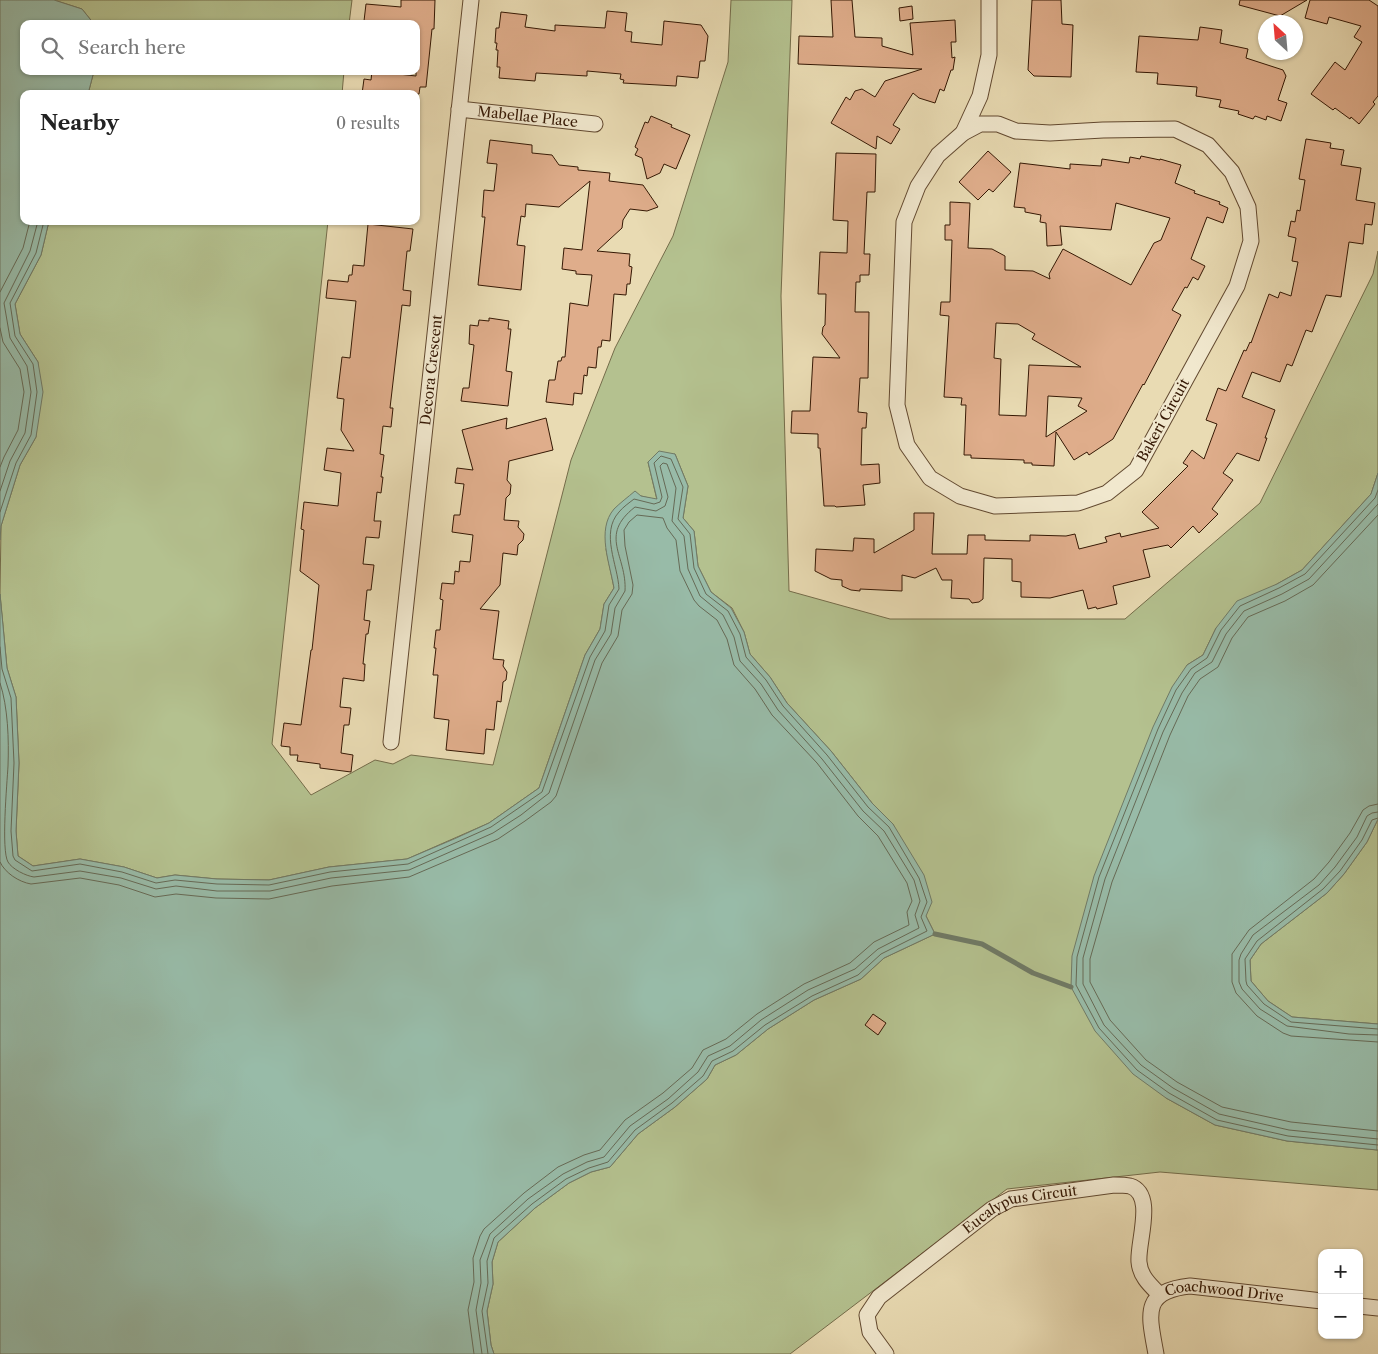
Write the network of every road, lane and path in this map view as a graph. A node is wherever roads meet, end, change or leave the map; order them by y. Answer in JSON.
{"nodes":[{"id":1,"x":471,"y":0,"type":"edge"},
{"id":2,"x":990,"y":0,"type":"edge"},
{"id":3,"x":459,"y":109,"type":"junction"},
{"id":4,"x":595,"y":124,"type":"dead end"},
{"id":5,"x":963,"y":133,"type":"junction"},
{"id":6,"x":390,"y":742,"type":"dead end"},
{"id":7,"x":1159,"y":1294,"type":"junction"},
{"id":8,"x":1318,"y":1301,"type":"edge"},
{"id":9,"x":1363,"y":1306,"type":"edge"},
{"id":10,"x":1378,"y":1308,"type":"edge"},
{"id":11,"x":886,"y":1354,"type":"edge"},
{"id":12,"x":1156,"y":1354,"type":"edge"}],
"edges":[{"from":1,"to":3,"type":"street","name":"Decora Crescent"},
{"from":2,"to":5,"type":"street","name":"Bakeri Circuit"},
{"from":3,"to":4,"type":"street","name":"Mabellae Place"},
{"from":3,"to":6,"type":"street","name":"Decora Crescent"},
{"from":5,"to":5,"type":"street","name":"Bakeri Circuit"},
{"from":7,"to":8,"type":"street","name":"Coachwood Drive"},
{"from":7,"to":11,"type":"street","name":"Eucalyptus Circuit"},
{"from":7,"to":12,"type":"street","name":"Coachwood Drive"},
{"from":9,"to":10,"type":"street"}]}
